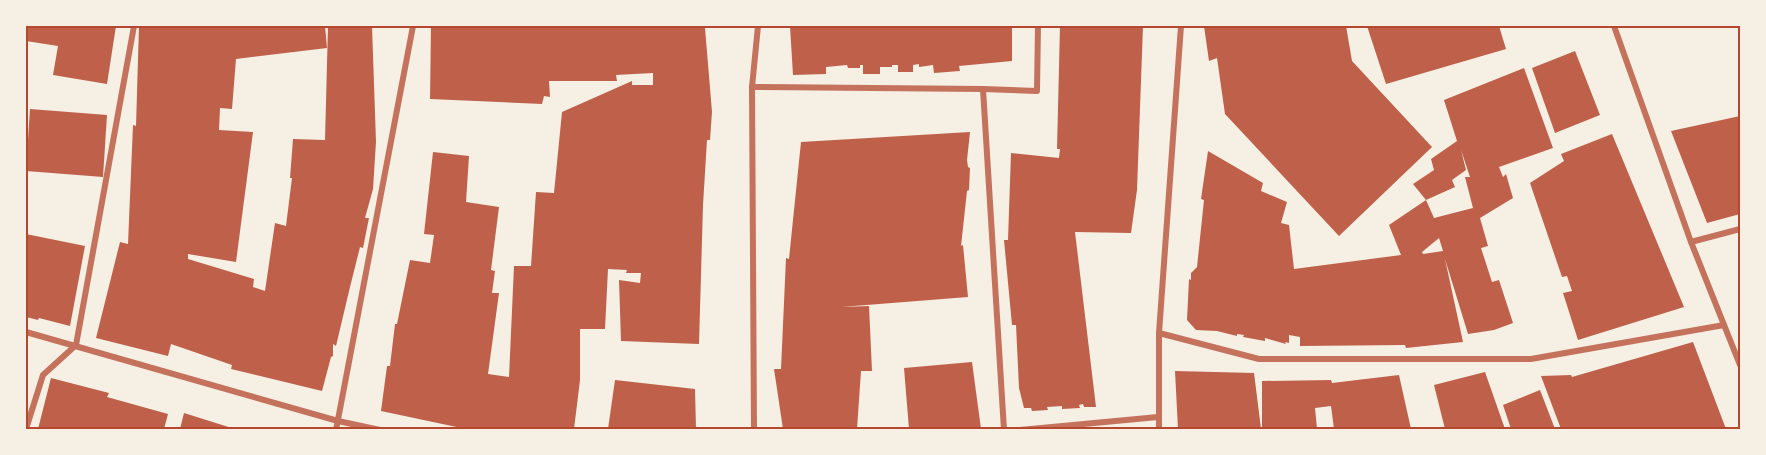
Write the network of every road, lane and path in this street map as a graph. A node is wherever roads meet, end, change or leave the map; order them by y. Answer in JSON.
{"nodes":[{"id":1,"x":134,"y":26,"type":"edge"},
{"id":2,"x":413,"y":26,"type":"edge"},
{"id":3,"x":758,"y":26,"type":"edge"},
{"id":4,"x":1038,"y":26,"type":"edge"},
{"id":5,"x":1181,"y":26,"type":"edge"},
{"id":6,"x":1614,"y":26,"type":"edge"},
{"id":7,"x":752,"y":87,"type":"junction"},
{"id":8,"x":983,"y":89,"type":"junction"},
{"id":9,"x":1740,"y":229,"type":"edge"},
{"id":10,"x":1690,"y":242,"type":"junction"},
{"id":11,"x":1724,"y":325,"type":"junction"},
{"id":12,"x":26,"y":332,"type":"edge"},
{"id":13,"x":1159,"y":333,"type":"junction"},
{"id":14,"x":76,"y":345,"type":"junction"},
{"id":15,"x":1740,"y":365,"type":"edge"},
{"id":16,"x":1158,"y":417,"type":"junction"},
{"id":17,"x":338,"y":421,"type":"junction"},
{"id":18,"x":26,"y":429,"type":"edge"},
{"id":19,"x":336,"y":429,"type":"edge"},
{"id":20,"x":380,"y":429,"type":"edge"},
{"id":21,"x":753,"y":429,"type":"edge"},
{"id":22,"x":1004,"y":429,"type":"edge"},
{"id":23,"x":1020,"y":429,"type":"edge"},
{"id":24,"x":1159,"y":429,"type":"edge"}],
"edges":[{"from":1,"to":14,"type":"street"},
{"from":2,"to":17,"type":"street"},
{"from":3,"to":7,"type":"street"},
{"from":4,"to":8,"type":"street"},
{"from":5,"to":13,"type":"street"},
{"from":6,"to":10,"type":"street"},
{"from":7,"to":8,"type":"street"},
{"from":7,"to":21,"type":"street"},
{"from":8,"to":22,"type":"street"},
{"from":9,"to":10,"type":"street"},
{"from":10,"to":11,"type":"street"},
{"from":11,"to":13,"type":"street"},
{"from":11,"to":15,"type":"street"},
{"from":12,"to":14,"type":"street"},
{"from":13,"to":16,"type":"street"},
{"from":14,"to":17,"type":"street"},
{"from":14,"to":18,"type":"street"},
{"from":16,"to":23,"type":"street"},
{"from":16,"to":24,"type":"street"},
{"from":17,"to":19,"type":"street"},
{"from":17,"to":20,"type":"street"}]}
